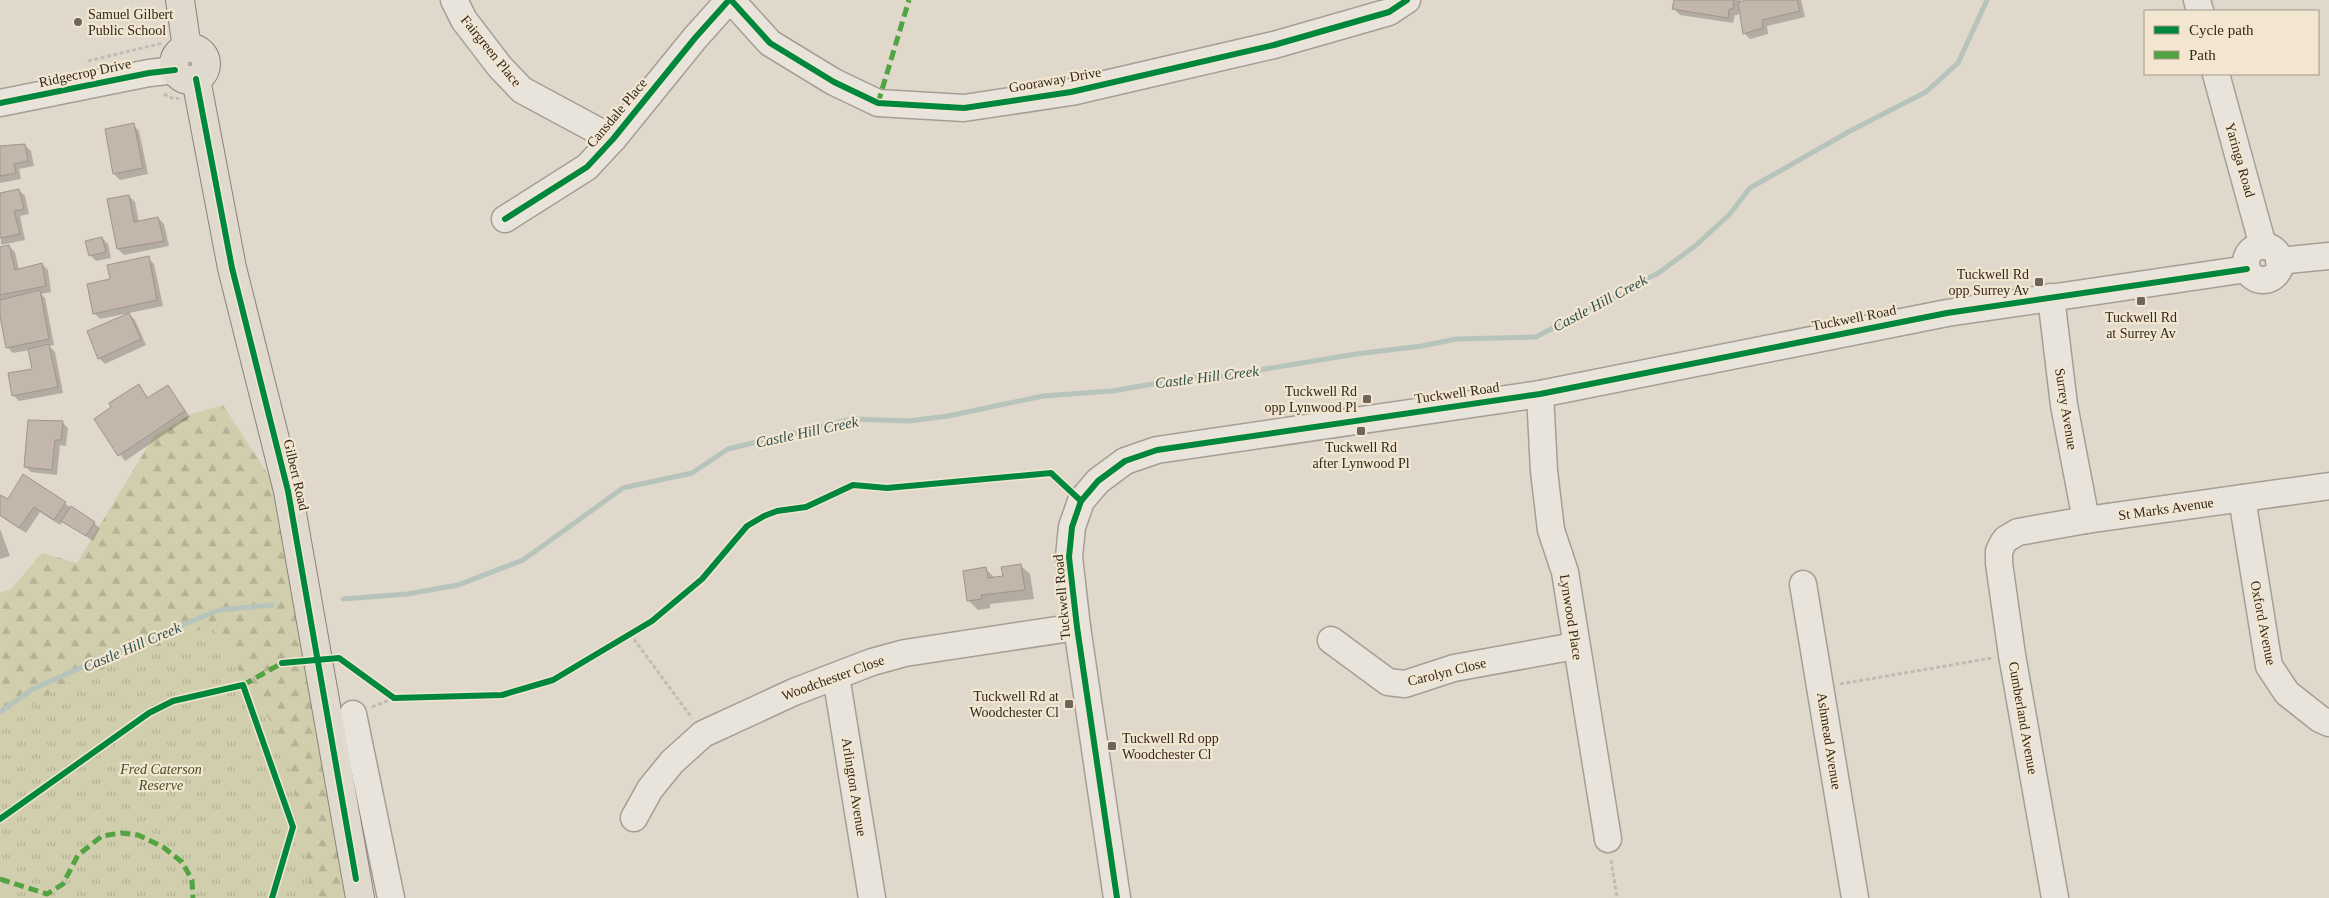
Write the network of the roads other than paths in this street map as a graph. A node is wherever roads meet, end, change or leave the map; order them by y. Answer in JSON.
{"nodes":[{"id":1,"x":180,"y":0,"type":"edge"},
{"id":2,"x":454,"y":0,"type":"edge"},
{"id":3,"x":730,"y":0,"type":"edge"},
{"id":4,"x":1407,"y":0,"type":"edge"},
{"id":5,"x":186,"y":66,"type":"junction"},
{"id":6,"x":2216,"y":75,"type":"edge"},
{"id":7,"x":0,"y":103,"type":"edge"},
{"id":8,"x":613,"y":139,"type":"junction"},
{"id":9,"x":504,"y":219,"type":"dead end"},
{"id":10,"x":2271,"y":254,"type":"junction"},
{"id":11,"x":2329,"y":256,"type":"edge"},
{"id":12,"x":2051,"y":297,"type":"junction"},
{"id":13,"x":1540,"y":394,"type":"junction"},
{"id":14,"x":2329,"y":486,"type":"edge"},
{"id":15,"x":2242,"y":498,"type":"junction"},
{"id":16,"x":2086,"y":520,"type":"junction"},
{"id":17,"x":2006,"y":539,"type":"joint"},
{"id":18,"x":1803,"y":584,"type":"dead end"},
{"id":19,"x":1077,"y":627,"type":"junction"},
{"id":20,"x":1331,"y":640,"type":"dead end"},
{"id":21,"x":1575,"y":646,"type":"junction"},
{"id":22,"x":836,"y":676,"type":"junction"},
{"id":23,"x":353,"y":714,"type":"dead end"},
{"id":24,"x":2329,"y":723,"type":"edge"},
{"id":25,"x":634,"y":818,"type":"dead end"},
{"id":26,"x":1608,"y":839,"type":"road end"},
{"id":27,"x":360,"y":898,"type":"edge"},
{"id":28,"x":391,"y":898,"type":"edge"},
{"id":29,"x":872,"y":898,"type":"edge"},
{"id":30,"x":1117,"y":898,"type":"edge"},
{"id":31,"x":1855,"y":898,"type":"edge"},
{"id":32,"x":2055,"y":898,"type":"edge"}],
"edges":[{"from":1,"to":5,"type":"main road","name":"Gilbert Road"},
{"from":2,"to":8,"type":"street","name":"Fairgreen Place"},
{"from":3,"to":4,"type":"street","name":"Gooraway Drive"},
{"from":3,"to":8,"type":"street","name":"Cansdale Place"},
{"from":5,"to":7,"type":"street","name":"Ridgecrop Drive"},
{"from":5,"to":27,"type":"main road","name":"Gilbert Road"},
{"from":6,"to":10,"type":"street","name":"Yaringa Road"},
{"from":8,"to":9,"type":"street","name":"Cansdale Place"},
{"from":10,"to":11,"type":"street"},
{"from":10,"to":12,"type":"street","name":"Tuckwell Road"},
{"from":12,"to":13,"type":"street","name":"Tuckwell Road"},
{"from":12,"to":16,"type":"street","name":"Surrey Avenue"},
{"from":13,"to":19,"type":"street","name":"Tuckwell Road"},
{"from":13,"to":21,"type":"street","name":"Lynwood Place"},
{"from":14,"to":15,"type":"street","name":"St Marks Avenue"},
{"from":15,"to":16,"type":"street","name":"St Marks Avenue"},
{"from":15,"to":24,"type":"street","name":"Oxford Avenue"},
{"from":16,"to":17,"type":"street","name":"St Marks Avenue"},
{"from":17,"to":32,"type":"street","name":"Cumberland Avenue"},
{"from":18,"to":31,"type":"street","name":"Ashmead Avenue"},
{"from":19,"to":22,"type":"street","name":"Woodchester Close"},
{"from":19,"to":30,"type":"street","name":"Tuckwell Road"},
{"from":20,"to":21,"type":"street","name":"Carolyn Close"},
{"from":21,"to":26,"type":"street","name":"Lynwood Place"},
{"from":22,"to":25,"type":"street","name":"Woodchester Close"},
{"from":22,"to":29,"type":"street","name":"Arlington Avenue"},
{"from":23,"to":28,"type":"street"}]}
